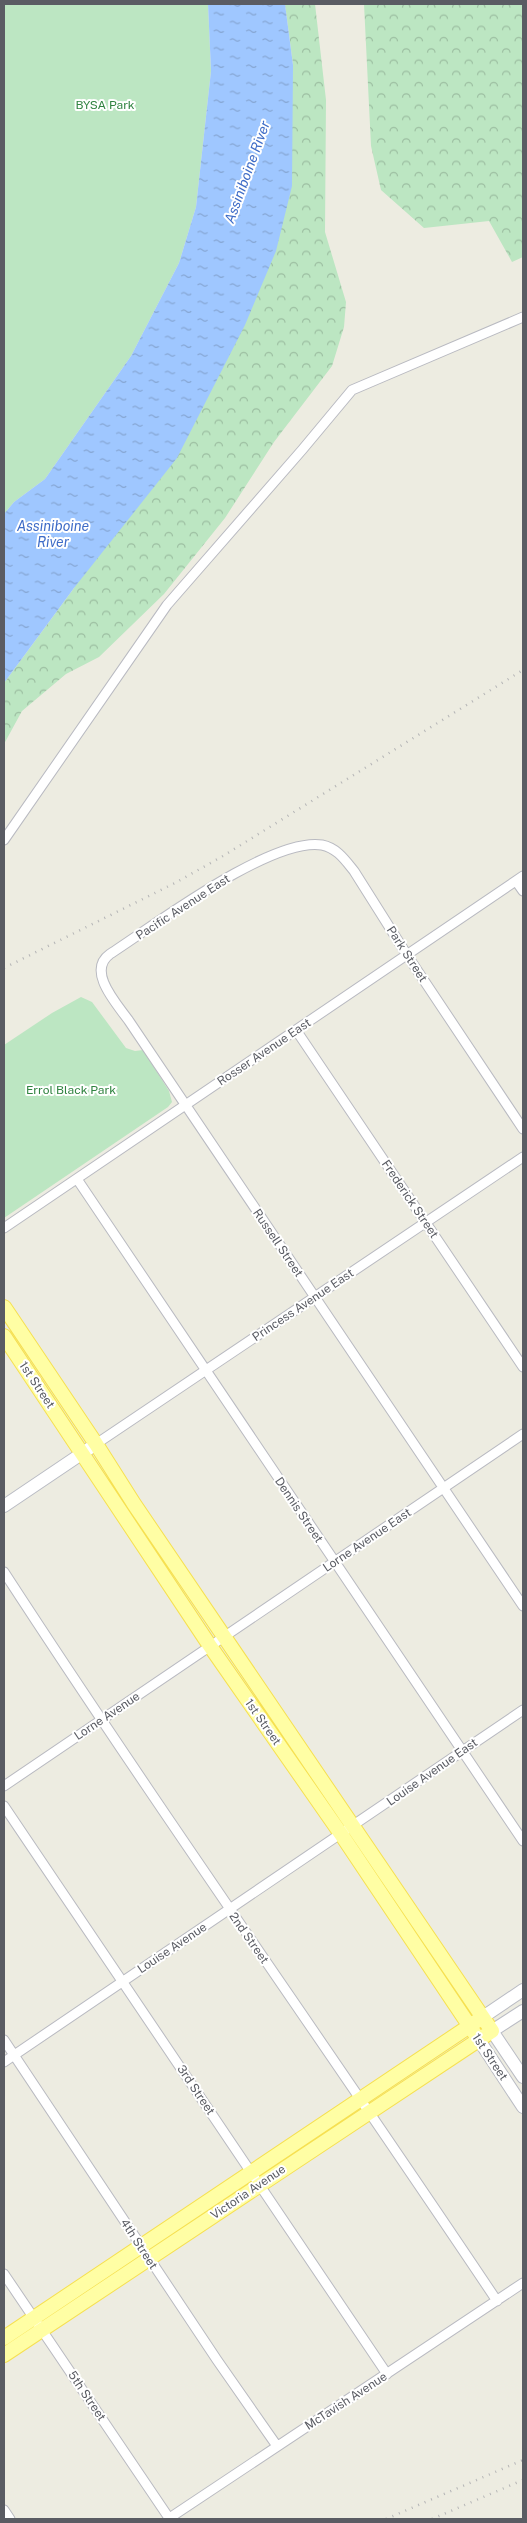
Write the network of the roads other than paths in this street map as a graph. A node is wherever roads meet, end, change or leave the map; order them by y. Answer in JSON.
{"nodes":[{"id":1,"x":523,"y":317,"type":"edge"},
{"id":2,"x":4,"y":840,"type":"edge"},
{"id":3,"x":256,"y":862,"type":"joint"},
{"id":4,"x":520,"y":878,"type":"edge"},
{"id":5,"x":523,"y":891,"type":"edge"},
{"id":6,"x":110,"y":954,"type":"joint"},
{"id":7,"x":407,"y":955,"type":"junction"},
{"id":8,"x":296,"y":1030,"type":"junction"},
{"id":9,"x":186,"y":1106,"type":"junction"},
{"id":10,"x":523,"y":1129,"type":"edge"},
{"id":11,"x":523,"y":1157,"type":"edge"},
{"id":12,"x":76,"y":1179,"type":"junction"},
{"id":13,"x":426,"y":1222,"type":"junction"},
{"id":14,"x":4,"y":1228,"type":"edge"},
{"id":15,"x":314,"y":1296,"type":"junction"},
{"id":16,"x":4,"y":1307,"type":"edge"},
{"id":17,"x":4,"y":1336,"type":"edge"},
{"id":18,"x":523,"y":1367,"type":"edge"},
{"id":19,"x":206,"y":1371,"type":"junction"},
{"id":20,"x":523,"y":1434,"type":"edge"},
{"id":21,"x":96,"y":1444,"type":"junction"},
{"id":22,"x":83,"y":1453,"type":"junction"},
{"id":23,"x":443,"y":1489,"type":"junction"},
{"id":24,"x":4,"y":1506,"type":"edge"},
{"id":25,"x":334,"y":1562,"type":"junction"},
{"id":26,"x":4,"y":1572,"type":"edge"},
{"id":27,"x":523,"y":1606,"type":"edge"},
{"id":28,"x":224,"y":1638,"type":"junction"},
{"id":29,"x":210,"y":1646,"type":"junction"},
{"id":30,"x":523,"y":1710,"type":"edge"},
{"id":31,"x":101,"y":1720,"type":"junction"},
{"id":32,"x":462,"y":1751,"type":"junction"},
{"id":33,"x":4,"y":1786,"type":"edge"},
{"id":34,"x":4,"y":1806,"type":"edge"},
{"id":35,"x":354,"y":1826,"type":"junction"},
{"id":36,"x":341,"y":1834,"type":"junction"},
{"id":37,"x":523,"y":1841,"type":"edge"},
{"id":38,"x":229,"y":1910,"type":"junction"},
{"id":39,"x":123,"y":1982,"type":"junction"},
{"id":40,"x":523,"y":1990,"type":"edge"},
{"id":41,"x":523,"y":2011,"type":"edge"},
{"id":42,"x":483,"y":2017,"type":"junction"},
{"id":43,"x":469,"y":2026,"type":"junction"},
{"id":44,"x":492,"y":2031,"type":"junction"},
{"id":45,"x":4,"y":2040,"type":"edge"},
{"id":46,"x":478,"y":2040,"type":"junction"},
{"id":47,"x":14,"y":2055,"type":"junction"},
{"id":48,"x":4,"y":2062,"type":"edge"},
{"id":49,"x":523,"y":2077,"type":"edge"},
{"id":50,"x":362,"y":2098,"type":"junction"},
{"id":51,"x":523,"y":2107,"type":"edge"},
{"id":52,"x":371,"y":2112,"type":"junction"},
{"id":53,"x":251,"y":2171,"type":"junction"},
{"id":54,"x":260,"y":2184,"type":"junction"},
{"id":55,"x":140,"y":2245,"type":"junction"},
{"id":56,"x":149,"y":2259,"type":"junction"},
{"id":57,"x":4,"y":2274,"type":"edge"},
{"id":58,"x":523,"y":2283,"type":"edge"},
{"id":59,"x":497,"y":2301,"type":"junction"},
{"id":60,"x":33,"y":2318,"type":"junction"},
{"id":61,"x":42,"y":2330,"type":"junction"},
{"id":62,"x":4,"y":2338,"type":"edge"},
{"id":63,"x":4,"y":2355,"type":"edge"},
{"id":64,"x":387,"y":2374,"type":"junction"},
{"id":65,"x":278,"y":2446,"type":"junction"},
{"id":66,"x":4,"y":2510,"type":"edge"},
{"id":67,"x":10,"y":2519,"type":"edge"},
{"id":68,"x":169,"y":2519,"type":"edge"}],
"edges":[{"from":1,"to":2,"type":"street"},
{"from":3,"to":6,"type":"street","name":"Pacific Avenue East"},
{"from":3,"to":7,"type":"street","name":"Park Street"},
{"from":4,"to":5,"type":"street"},
{"from":4,"to":7,"type":"street","name":"Rosser Avenue East"},
{"from":6,"to":9,"type":"street","name":"Russell Street"},
{"from":7,"to":8,"type":"street","name":"Rosser Avenue East"},
{"from":7,"to":10,"type":"street","name":"Park Street"},
{"from":8,"to":9,"type":"street","name":"Rosser Avenue East"},
{"from":8,"to":13,"type":"street","name":"Frederick Street"},
{"from":9,"to":12,"type":"street","name":"Rosser Avenue East"},
{"from":9,"to":15,"type":"street","name":"Russell Street"},
{"from":11,"to":13,"type":"street","name":"Princess Avenue East"},
{"from":12,"to":14,"type":"street","name":"Rosser Avenue East"},
{"from":12,"to":19,"type":"street","name":"Dennis Street"},
{"from":13,"to":15,"type":"street","name":"Princess Avenue East"},
{"from":13,"to":18,"type":"street","name":"Frederick Street"},
{"from":15,"to":19,"type":"street","name":"Princess Avenue East"},
{"from":15,"to":23,"type":"street","name":"Russell Street"},
{"from":16,"to":21,"type":"main road","name":"1st Street"},
{"from":17,"to":22,"type":"main road","name":"1st Street"},
{"from":19,"to":21,"type":"street","name":"Princess Avenue East"},
{"from":19,"to":25,"type":"street","name":"Dennis Street"},
{"from":20,"to":23,"type":"street","name":"Lorne Avenue East"},
{"from":21,"to":22,"type":"main road","name":"Princess Avenue East"},
{"from":21,"to":28,"type":"main road","name":"1st Street"},
{"from":22,"to":24,"type":"main road","name":"Princess Avenue East"},
{"from":22,"to":29,"type":"main road","name":"1st Street"},
{"from":23,"to":25,"type":"street","name":"Lorne Avenue East"},
{"from":23,"to":27,"type":"street","name":"Russell Street"},
{"from":25,"to":28,"type":"street","name":"Lorne Avenue East"},
{"from":25,"to":32,"type":"street","name":"Dennis Street"},
{"from":26,"to":31,"type":"street","name":"2nd Street"},
{"from":28,"to":29,"type":"street","name":"Lorne Avenue East"},
{"from":28,"to":35,"type":"main road","name":"1st Street"},
{"from":29,"to":31,"type":"street","name":"Lorne Avenue"},
{"from":29,"to":36,"type":"main road","name":"1st Street"},
{"from":30,"to":32,"type":"street","name":"Louise Avenue East"},
{"from":31,"to":33,"type":"street","name":"Lorne Avenue"},
{"from":31,"to":38,"type":"street","name":"2nd Street"},
{"from":32,"to":35,"type":"street","name":"Louise Avenue East"},
{"from":32,"to":37,"type":"street","name":"Dennis Street"},
{"from":34,"to":39,"type":"street","name":"3rd Street"},
{"from":35,"to":36,"type":"street","name":"Louise Avenue East"},
{"from":35,"to":42,"type":"main road","name":"1st Street"},
{"from":36,"to":38,"type":"street","name":"Louise Avenue"},
{"from":36,"to":43,"type":"main road","name":"1st Street"},
{"from":38,"to":39,"type":"street","name":"Louise Avenue"},
{"from":38,"to":50,"type":"street","name":"2nd Street"},
{"from":39,"to":47,"type":"street","name":"Louise Avenue"},
{"from":39,"to":53,"type":"street","name":"3rd Street"},
{"from":40,"to":42,"type":"main road"},
{"from":41,"to":44,"type":"main road"},
{"from":42,"to":43,"type":"main road","name":"Victoria Avenue"},
{"from":42,"to":44,"type":"main road","name":"1st Street"},
{"from":43,"to":46,"type":"main road","name":"1st Street"},
{"from":43,"to":50,"type":"main road","name":"Victoria Avenue"},
{"from":44,"to":46,"type":"main road","name":"Victoria Avenue"},
{"from":44,"to":49,"type":"main road","name":"1st Street"},
{"from":45,"to":47,"type":"street","name":"4th Street"},
{"from":46,"to":51,"type":"main road","name":"1st Street"},
{"from":46,"to":52,"type":"main road","name":"Victoria Avenue"},
{"from":47,"to":48,"type":"street","name":"Louise Avenue"},
{"from":47,"to":55,"type":"street","name":"4th Street"},
{"from":50,"to":52,"type":"street","name":"2nd Street"},
{"from":50,"to":53,"type":"main road","name":"Victoria Avenue"},
{"from":52,"to":54,"type":"main road","name":"Victoria Avenue"},
{"from":52,"to":59,"type":"street","name":"2nd Street"},
{"from":53,"to":54,"type":"street","name":"3rd Street"},
{"from":53,"to":55,"type":"main road","name":"Victoria Avenue"},
{"from":54,"to":56,"type":"main road","name":"Victoria Avenue"},
{"from":54,"to":64,"type":"street","name":"3rd Street"},
{"from":55,"to":56,"type":"street","name":"4th Street"},
{"from":55,"to":60,"type":"main road","name":"Victoria Avenue"},
{"from":56,"to":61,"type":"main road","name":"Victoria Avenue"},
{"from":56,"to":65,"type":"street","name":"4th Street"},
{"from":57,"to":60,"type":"street","name":"5th Street"},
{"from":58,"to":59,"type":"street","name":"McTavish Avenue"},
{"from":59,"to":64,"type":"street","name":"McTavish Avenue"},
{"from":60,"to":61,"type":"street","name":"5th Street"},
{"from":60,"to":62,"type":"main road","name":"Victoria Avenue"},
{"from":61,"to":63,"type":"main road","name":"Victoria Avenue"},
{"from":61,"to":68,"type":"street","name":"5th Street"},
{"from":64,"to":65,"type":"street","name":"McTavish Avenue"},
{"from":65,"to":68,"type":"street","name":"McTavish Avenue"},
{"from":66,"to":67,"type":"street"}]}
